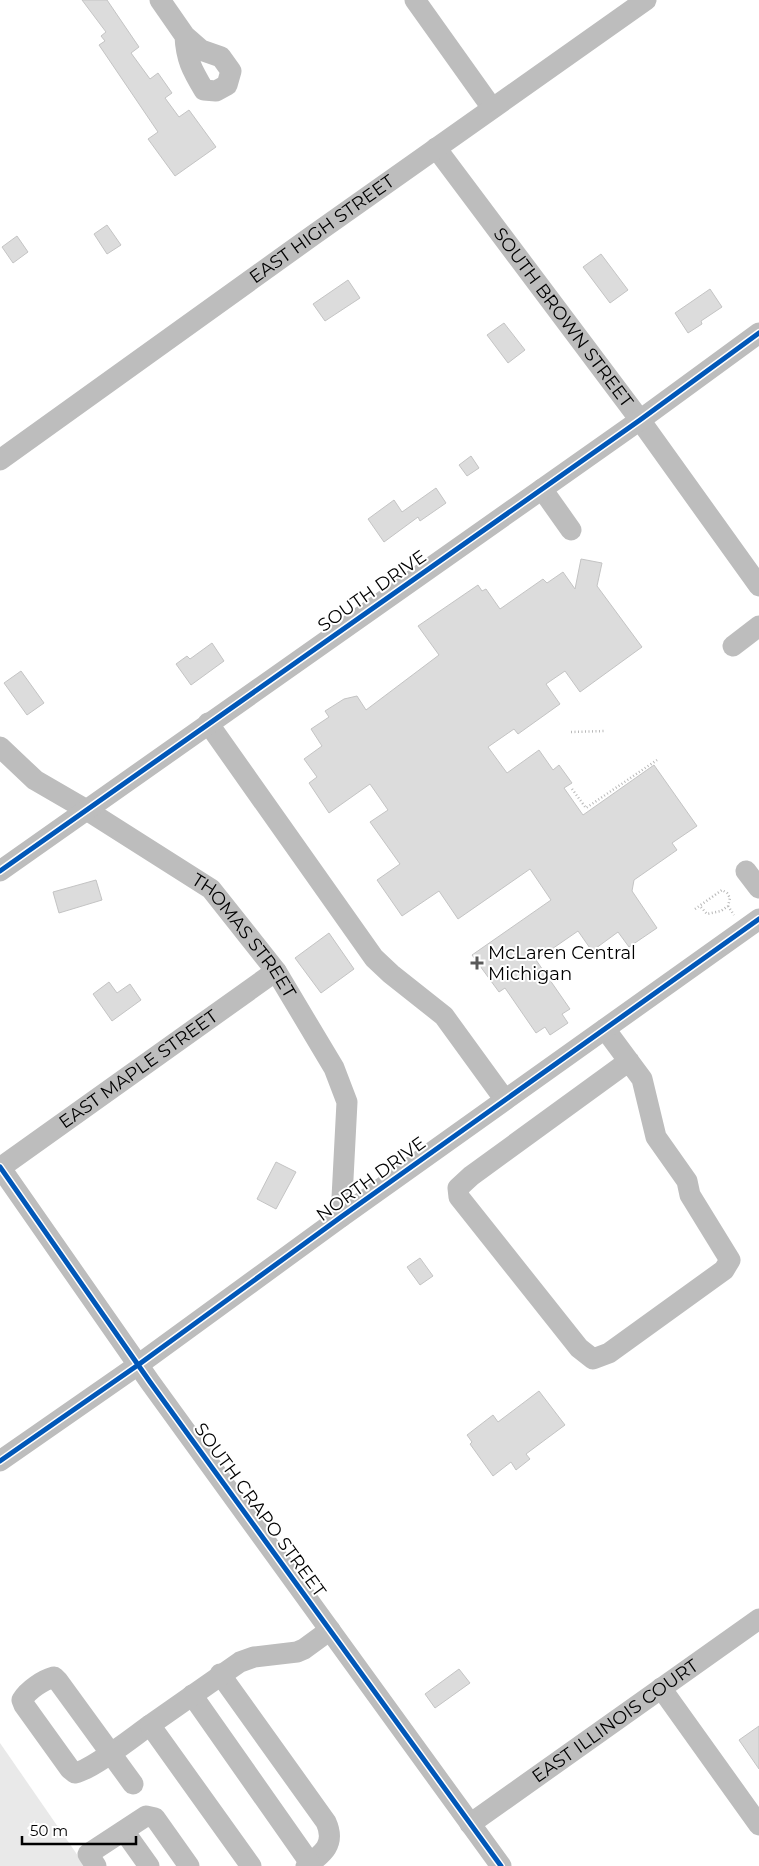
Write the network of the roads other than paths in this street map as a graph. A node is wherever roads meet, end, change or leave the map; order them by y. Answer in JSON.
{"nodes":[{"id":1,"x":160,"y":0,"type":"edge"},
{"id":2,"x":416,"y":0,"type":"edge"},
{"id":3,"x":646,"y":0,"type":"edge"},
{"id":4,"x":185,"y":36,"type":"dead end"},
{"id":5,"x":492,"y":108,"type":"junction"},
{"id":6,"x":436,"y":148,"type":"junction"},
{"id":7,"x":759,"y":333,"type":"edge"},
{"id":8,"x":640,"y":420,"type":"junction"},
{"id":9,"x":0,"y":460,"type":"edge"},
{"id":10,"x":542,"y":488,"type":"junction"},
{"id":11,"x":571,"y":530,"type":"dead end"},
{"id":12,"x":759,"y":586,"type":"edge"},
{"id":13,"x":759,"y":626,"type":"edge"},
{"id":14,"x":734,"y":646,"type":"dead end"},
{"id":15,"x":208,"y":723,"type":"junction"},
{"id":16,"x":0,"y":747,"type":"edge"},
{"id":17,"x":85,"y":809,"type":"junction"},
{"id":18,"x":0,"y":870,"type":"edge"},
{"id":19,"x":746,"y":871,"type":"dead end"},
{"id":20,"x":759,"y":888,"type":"edge"},
{"id":21,"x":759,"y":919,"type":"edge"},
{"id":22,"x":276,"y":971,"type":"junction"},
{"id":23,"x":605,"y":1029,"type":"junction"},
{"id":24,"x":629,"y":1061,"type":"junction"},
{"id":25,"x":505,"y":1100,"type":"junction"},
{"id":26,"x":0,"y":1168,"type":"edge"},
{"id":27,"x":341,"y":1217,"type":"junction"},
{"id":28,"x":138,"y":1365,"type":"junction"},
{"id":29,"x":0,"y":1461,"type":"edge"},
{"id":30,"x":759,"y":1618,"type":"edge"},
{"id":31,"x":330,"y":1630,"type":"junction"},
{"id":32,"x":220,"y":1674,"type":"junction"},
{"id":33,"x":661,"y":1688,"type":"junction"},
{"id":34,"x":192,"y":1695,"type":"junction"},
{"id":35,"x":150,"y":1725,"type":"junction"},
{"id":36,"x":134,"y":1784,"type":"dead end"},
{"id":37,"x":470,"y":1824,"type":"junction"},
{"id":38,"x":759,"y":1825,"type":"edge"},
{"id":39,"x":124,"y":1831,"type":"junction"},
{"id":40,"x":493,"y":1863,"type":"edge"},
{"id":41,"x":308,"y":1865,"type":"edge"},
{"id":42,"x":96,"y":1866,"type":"edge"},
{"id":43,"x":149,"y":1866,"type":"edge"},
{"id":44,"x":189,"y":1866,"type":"edge"},
{"id":45,"x":251,"y":1866,"type":"edge"}],
"edges":[{"from":1,"to":4,"type":"street"},
{"from":2,"to":5,"type":"street"},
{"from":3,"to":5,"type":"street","name":"EAST HIGH STREET"},
{"from":5,"to":6,"type":"street","name":"EAST HIGH STREET"},
{"from":6,"to":8,"type":"street","name":"SOUTH BROWN STREET"},
{"from":6,"to":9,"type":"street","name":"EAST HIGH STREET"},
{"from":7,"to":8,"type":"street","name":"SOUTH DRIVE"},
{"from":8,"to":10,"type":"street","name":"SOUTH DRIVE"},
{"from":8,"to":12,"type":"street","name":"SOUTH BROWN STREET"},
{"from":10,"to":11,"type":"street"},
{"from":10,"to":15,"type":"street","name":"SOUTH DRIVE"},
{"from":13,"to":14,"type":"street"},
{"from":15,"to":17,"type":"street","name":"SOUTH DRIVE"},
{"from":15,"to":25,"type":"street"},
{"from":16,"to":17,"type":"street","name":"THOMAS STREET"},
{"from":17,"to":18,"type":"street","name":"SOUTH DRIVE"},
{"from":17,"to":22,"type":"street","name":"THOMAS STREET"},
{"from":19,"to":20,"type":"street"},
{"from":21,"to":23,"type":"street","name":"NORTH DRIVE"},
{"from":22,"to":26,"type":"street","name":"EAST MAPLE STREET"},
{"from":22,"to":27,"type":"street","name":"THOMAS STREET"},
{"from":23,"to":24,"type":"street"},
{"from":23,"to":25,"type":"street","name":"NORTH DRIVE"},
{"from":24,"to":24,"type":"street"},
{"from":25,"to":27,"type":"street","name":"NORTH DRIVE"},
{"from":26,"to":28,"type":"street","name":"SOUTH CRAPO STREET"},
{"from":27,"to":28,"type":"street","name":"NORTH DRIVE"},
{"from":28,"to":29,"type":"street","name":"NORTH DRIVE"},
{"from":28,"to":31,"type":"street","name":"SOUTH CRAPO STREET"},
{"from":30,"to":33,"type":"street","name":"EAST ILLINOIS COURT"},
{"from":31,"to":32,"type":"street"},
{"from":31,"to":37,"type":"street","name":"SOUTH CRAPO STREET"},
{"from":32,"to":34,"type":"street"},
{"from":32,"to":41,"type":"street"},
{"from":33,"to":37,"type":"street","name":"EAST ILLINOIS COURT"},
{"from":33,"to":38,"type":"street"},
{"from":34,"to":35,"type":"street"},
{"from":34,"to":41,"type":"street"},
{"from":35,"to":36,"type":"street"},
{"from":35,"to":45,"type":"street"},
{"from":37,"to":40,"type":"street","name":"SOUTH CRAPO STREET"},
{"from":39,"to":42,"type":"street"},
{"from":39,"to":43,"type":"street"},
{"from":39,"to":44,"type":"street"}]}
